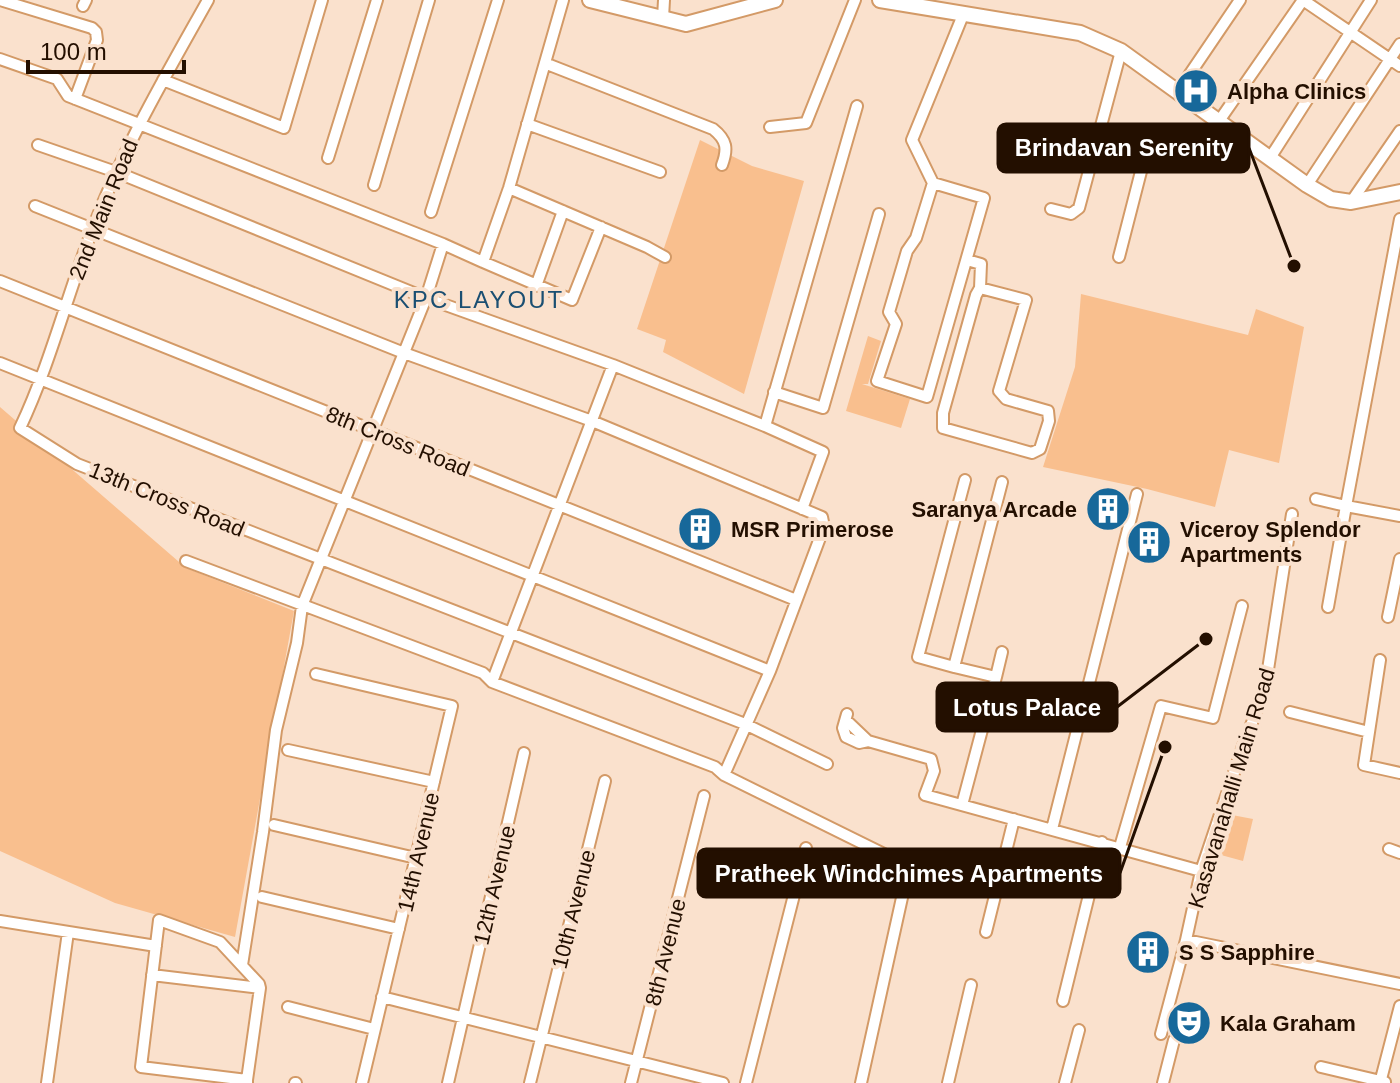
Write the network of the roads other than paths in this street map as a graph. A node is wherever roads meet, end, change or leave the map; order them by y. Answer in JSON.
{"nodes":[{"id":1,"x":0,"y":0,"type":"edge"},
{"id":2,"x":208,"y":0,"type":"edge"},
{"id":3,"x":322,"y":0,"type":"edge"},
{"id":4,"x":377,"y":0,"type":"edge"},
{"id":5,"x":429,"y":0,"type":"edge"},
{"id":6,"x":498,"y":0,"type":"edge"},
{"id":7,"x":563,"y":0,"type":"edge"},
{"id":8,"x":590,"y":0,"type":"edge"},
{"id":9,"x":664,"y":0,"type":"edge"},
{"id":10,"x":775,"y":0,"type":"edge"},
{"id":11,"x":855,"y":0,"type":"edge"},
{"id":12,"x":880,"y":0,"type":"edge"},
{"id":13,"x":1240,"y":0,"type":"edge"},
{"id":14,"x":1371,"y":0,"type":"edge"},
{"id":15,"x":732,"y":6,"type":"edge"},
{"id":16,"x":963,"y":15,"type":"junction"},
{"id":17,"x":663,"y":18,"type":"junction"},
{"id":18,"x":1350,"y":31,"type":"junction"},
{"id":19,"x":1400,"y":44,"type":"edge"},
{"id":20,"x":1121,"y":51,"type":"junction"},
{"id":21,"x":0,"y":59,"type":"edge"},
{"id":22,"x":1390,"y":60,"type":"junction"},
{"id":23,"x":547,"y":64,"type":"junction"},
{"id":24,"x":1400,"y":66,"type":"edge"},
{"id":25,"x":163,"y":80,"type":"junction"},
{"id":26,"x":1179,"y":90,"type":"junction"},
{"id":27,"x":75,"y":99,"type":"junction"},
{"id":28,"x":857,"y":106,"type":"dead end"},
{"id":29,"x":1219,"y":121,"type":"junction"},
{"id":30,"x":139,"y":123,"type":"junction"},
{"id":31,"x":527,"y":124,"type":"junction"},
{"id":32,"x":770,"y":127,"type":"dead end"},
{"id":33,"x":1400,"y":131,"type":"edge"},
{"id":34,"x":1099,"y":135,"type":"junction"},
{"id":35,"x":38,"y":145,"type":"dead end"},
{"id":36,"x":328,"y":158,"type":"dead end"},
{"id":37,"x":1270,"y":158,"type":"junction"},
{"id":38,"x":722,"y":165,"type":"dead end"},
{"id":39,"x":116,"y":172,"type":"junction"},
{"id":40,"x":660,"y":172,"type":"dead end"},
{"id":41,"x":933,"y":183,"type":"junction"},
{"id":42,"x":374,"y":185,"type":"dead end"},
{"id":43,"x":1307,"y":185,"type":"junction"},
{"id":44,"x":509,"y":188,"type":"junction"},
{"id":45,"x":1400,"y":192,"type":"edge"},
{"id":46,"x":1351,"y":202,"type":"junction"},
{"id":47,"x":35,"y":206,"type":"dead end"},
{"id":48,"x":1051,"y":209,"type":"dead end"},
{"id":49,"x":563,"y":211,"type":"junction"},
{"id":50,"x":431,"y":212,"type":"dead end"},
{"id":51,"x":879,"y":214,"type":"dead end"},
{"id":52,"x":1400,"y":219,"type":"edge"},
{"id":53,"x":601,"y":227,"type":"junction"},
{"id":54,"x":92,"y":229,"type":"junction"},
{"id":55,"x":443,"y":244,"type":"junction"},
{"id":56,"x":665,"y":257,"type":"dead end"},
{"id":57,"x":1119,"y":257,"type":"dead end"},
{"id":58,"x":967,"y":260,"type":"junction"},
{"id":59,"x":483,"y":262,"type":"junction"},
{"id":60,"x":0,"y":281,"type":"edge"},
{"id":61,"x":536,"y":286,"type":"junction"},
{"id":62,"x":980,"y":288,"type":"junction"},
{"id":63,"x":426,"y":298,"type":"junction"},
{"id":64,"x":65,"y":308,"type":"junction"},
{"id":65,"x":404,"y":353,"type":"junction"},
{"id":66,"x":0,"y":363,"type":"edge"},
{"id":67,"x":613,"y":365,"type":"junction"},
{"id":68,"x":42,"y":380,"type":"junction"},
{"id":69,"x":774,"y":392,"type":"junction"},
{"id":70,"x":592,"y":421,"type":"junction"},
{"id":71,"x":765,"y":426,"type":"junction"},
{"id":72,"x":20,"y":428,"type":"joint"},
{"id":73,"x":372,"y":430,"type":"junction"},
{"id":74,"x":965,"y":480,"type":"dead end"},
{"id":75,"x":1002,"y":482,"type":"dead end"},
{"id":76,"x":1137,"y":494,"type":"dead end"},
{"id":77,"x":1316,"y":499,"type":"dead end"},
{"id":78,"x":343,"y":500,"type":"junction"},
{"id":79,"x":560,"y":505,"type":"junction"},
{"id":80,"x":1346,"y":506,"type":"junction"},
{"id":81,"x":802,"y":509,"type":"junction"},
{"id":82,"x":1292,"y":514,"type":"dead end"},
{"id":83,"x":1400,"y":516,"type":"edge"},
{"id":84,"x":319,"y":559,"type":"junction"},
{"id":85,"x":1400,"y":559,"type":"edge"},
{"id":86,"x":186,"y":561,"type":"dead end"},
{"id":87,"x":532,"y":578,"type":"junction"},
{"id":88,"x":796,"y":600,"type":"junction"},
{"id":89,"x":302,"y":606,"type":"junction"},
{"id":90,"x":1242,"y":606,"type":"dead end"},
{"id":91,"x":1328,"y":607,"type":"dead end"},
{"id":92,"x":1388,"y":617,"type":"dead end"},
{"id":93,"x":511,"y":632,"type":"junction"},
{"id":94,"x":1002,"y":652,"type":"dead end"},
{"id":95,"x":1380,"y":660,"type":"dead end"},
{"id":96,"x":954,"y":667,"type":"junction"},
{"id":97,"x":770,"y":671,"type":"junction"},
{"id":98,"x":316,"y":674,"type":"dead end"},
{"id":99,"x":996,"y":677,"type":"junction"},
{"id":100,"x":492,"y":682,"type":"junction"},
{"id":101,"x":1290,"y":712,"type":"dead end"},
{"id":102,"x":847,"y":718,"type":"dead end"},
{"id":103,"x":745,"y":724,"type":"junction"},
{"id":104,"x":1369,"y":732,"type":"junction"},
{"id":105,"x":288,"y":750,"type":"dead end"},
{"id":106,"x":524,"y":753,"type":"dead end"},
{"id":107,"x":827,"y":764,"type":"dead end"},
{"id":108,"x":1400,"y":773,"type":"edge"},
{"id":109,"x":724,"y":775,"type":"junction"},
{"id":110,"x":605,"y":781,"type":"dead end"},
{"id":111,"x":434,"y":782,"type":"junction"},
{"id":112,"x":704,"y":796,"type":"dead end"},
{"id":113,"x":962,"y":805,"type":"junction"},
{"id":114,"x":1014,"y":819,"type":"junction"},
{"id":115,"x":274,"y":825,"type":"dead end"},
{"id":116,"x":1052,"y":829,"type":"junction"},
{"id":117,"x":1102,"y":842,"type":"junction"},
{"id":118,"x":1120,"y":847,"type":"junction"},
{"id":119,"x":806,"y":848,"type":"dead end"},
{"id":120,"x":884,"y":854,"type":"dead end"},
{"id":121,"x":416,"y":858,"type":"junction"},
{"id":122,"x":1201,"y":871,"type":"junction"},
{"id":123,"x":907,"y":875,"type":"dead end"},
{"id":124,"x":262,"y":897,"type":"dead end"},
{"id":125,"x":0,"y":921,"type":"edge"},
{"id":126,"x":399,"y":929,"type":"junction"},
{"id":127,"x":68,"y":932,"type":"junction"},
{"id":128,"x":986,"y":932,"type":"dead end"},
{"id":129,"x":1186,"y":940,"type":"junction"},
{"id":130,"x":156,"y":946,"type":"junction"},
{"id":131,"x":242,"y":965,"type":"junction"},
{"id":132,"x":152,"y":975,"type":"junction"},
{"id":133,"x":1400,"y":984,"type":"edge"},
{"id":134,"x":971,"y":985,"type":"dead end"},
{"id":135,"x":260,"y":988,"type":"junction"},
{"id":136,"x":382,"y":997,"type":"junction"},
{"id":137,"x":1063,"y":1001,"type":"dead end"},
{"id":138,"x":1400,"y":1006,"type":"edge"},
{"id":139,"x":288,"y":1007,"type":"dead end"},
{"id":140,"x":464,"y":1018,"type":"junction"},
{"id":141,"x":374,"y":1029,"type":"junction"},
{"id":142,"x":1079,"y":1030,"type":"dead end"},
{"id":143,"x":1161,"y":1034,"type":"dead end"},
{"id":144,"x":541,"y":1037,"type":"junction"},
{"id":145,"x":1174,"y":1040,"type":"dead end"},
{"id":146,"x":638,"y":1062,"type":"junction"},
{"id":147,"x":1321,"y":1067,"type":"dead end"},
{"id":148,"x":247,"y":1082,"type":"edge"},
{"id":149,"x":1383,"y":1082,"type":"edge"},
{"id":150,"x":47,"y":1083,"type":"edge"},
{"id":151,"x":362,"y":1083,"type":"edge"},
{"id":152,"x":448,"y":1083,"type":"edge"},
{"id":153,"x":530,"y":1083,"type":"edge"},
{"id":154,"x":631,"y":1083,"type":"edge"},
{"id":155,"x":723,"y":1083,"type":"edge"},
{"id":156,"x":746,"y":1083,"type":"edge"},
{"id":157,"x":861,"y":1083,"type":"edge"},
{"id":158,"x":948,"y":1083,"type":"edge"},
{"id":159,"x":1065,"y":1083,"type":"edge"},
{"id":160,"x":1163,"y":1083,"type":"edge"}],
"edges":[{"from":1,"to":27,"type":"street"},
{"from":2,"to":25,"type":"street","name":"2nd Main Road"},
{"from":3,"to":25,"type":"street"},
{"from":4,"to":36,"type":"street"},
{"from":5,"to":42,"type":"street"},
{"from":6,"to":50,"type":"street"},
{"from":7,"to":23,"type":"street"},
{"from":8,"to":17,"type":"main road"},
{"from":9,"to":17,"type":"street"},
{"from":10,"to":15,"type":"main road"},
{"from":11,"to":32,"type":"street"},
{"from":12,"to":16,"type":"main road"},
{"from":13,"to":26,"type":"street"},
{"from":14,"to":18,"type":"street"},
{"from":15,"to":17,"type":"main road"},
{"from":16,"to":20,"type":"main road"},
{"from":16,"to":41,"type":"street"},
{"from":18,"to":22,"type":"street"},
{"from":18,"to":29,"type":"street"},
{"from":18,"to":37,"type":"street"},
{"from":19,"to":22,"type":"street"},
{"from":20,"to":26,"type":"main road"},
{"from":20,"to":34,"type":"street"},
{"from":21,"to":27,"type":"street"},
{"from":22,"to":24,"type":"street"},
{"from":22,"to":43,"type":"street"},
{"from":23,"to":31,"type":"street"},
{"from":23,"to":38,"type":"street"},
{"from":25,"to":30,"type":"street","name":"2nd Main Road"},
{"from":26,"to":29,"type":"main road"},
{"from":27,"to":30,"type":"street"},
{"from":28,"to":69,"type":"street"},
{"from":29,"to":37,"type":"main road"},
{"from":30,"to":39,"type":"street","name":"2nd Main Road"},
{"from":30,"to":55,"type":"street"},
{"from":31,"to":40,"type":"street"},
{"from":31,"to":44,"type":"street"},
{"from":33,"to":46,"type":"street"},
{"from":34,"to":48,"type":"street"},
{"from":34,"to":57,"type":"street"},
{"from":35,"to":39,"type":"street"},
{"from":37,"to":43,"type":"main road"},
{"from":39,"to":54,"type":"street","name":"2nd Main Road"},
{"from":39,"to":63,"type":"street"},
{"from":41,"to":58,"type":"street"},
{"from":41,"to":58,"type":"street"},
{"from":43,"to":46,"type":"main road"},
{"from":44,"to":49,"type":"street"},
{"from":44,"to":59,"type":"street"},
{"from":45,"to":46,"type":"main road"},
{"from":47,"to":54,"type":"street"},
{"from":49,"to":53,"type":"street"},
{"from":49,"to":61,"type":"street"},
{"from":51,"to":69,"type":"street"},
{"from":52,"to":80,"type":"street"},
{"from":53,"to":56,"type":"street"},
{"from":53,"to":61,"type":"street"},
{"from":54,"to":64,"type":"street","name":"2nd Main Road"},
{"from":54,"to":65,"type":"street"},
{"from":55,"to":59,"type":"street"},
{"from":55,"to":63,"type":"street"},
{"from":58,"to":62,"type":"street"},
{"from":59,"to":61,"type":"street"},
{"from":60,"to":64,"type":"street","name":"8th Cross Road"},
{"from":62,"to":62,"type":"street"},
{"from":63,"to":65,"type":"street"},
{"from":63,"to":67,"type":"street"},
{"from":64,"to":68,"type":"street","name":"2nd Main Road"},
{"from":64,"to":73,"type":"street","name":"8th Cross Road"},
{"from":65,"to":70,"type":"street"},
{"from":65,"to":73,"type":"street"},
{"from":66,"to":68,"type":"street"},
{"from":67,"to":70,"type":"street"},
{"from":67,"to":71,"type":"street"},
{"from":68,"to":72,"type":"street","name":"2nd Main Road"},
{"from":68,"to":78,"type":"street"},
{"from":69,"to":71,"type":"street"},
{"from":70,"to":79,"type":"street"},
{"from":70,"to":81,"type":"street"},
{"from":71,"to":81,"type":"street"},
{"from":72,"to":84,"type":"street","name":"13th Cross Road"},
{"from":73,"to":78,"type":"street"},
{"from":73,"to":79,"type":"street","name":"8th Cross Road"},
{"from":74,"to":96,"type":"street"},
{"from":75,"to":96,"type":"street"},
{"from":76,"to":116,"type":"street"},
{"from":77,"to":80,"type":"street"},
{"from":78,"to":84,"type":"street"},
{"from":78,"to":87,"type":"street"},
{"from":79,"to":87,"type":"street"},
{"from":79,"to":88,"type":"street","name":"8th Cross Road"},
{"from":80,"to":83,"type":"street"},
{"from":80,"to":91,"type":"street"},
{"from":81,"to":88,"type":"street"},
{"from":82,"to":122,"type":"street","name":"Kasavanahalli Main Road"},
{"from":84,"to":89,"type":"street"},
{"from":84,"to":93,"type":"street","name":"13th Cross Road"},
{"from":85,"to":92,"type":"street"},
{"from":86,"to":89,"type":"street"},
{"from":87,"to":93,"type":"street"},
{"from":87,"to":97,"type":"street"},
{"from":88,"to":97,"type":"street"},
{"from":89,"to":100,"type":"street"},
{"from":89,"to":131,"type":"street"},
{"from":90,"to":118,"type":"street"},
{"from":93,"to":100,"type":"street"},
{"from":93,"to":103,"type":"street","name":"13th Cross Road"},
{"from":94,"to":99,"type":"street"},
{"from":95,"to":104,"type":"street"},
{"from":96,"to":99,"type":"street"},
{"from":97,"to":103,"type":"street"},
{"from":98,"to":111,"type":"street","name":"14th Avenue"},
{"from":99,"to":113,"type":"street"},
{"from":100,"to":109,"type":"street"},
{"from":101,"to":104,"type":"street"},
{"from":102,"to":113,"type":"street"},
{"from":103,"to":107,"type":"street","name":"13th Cross Road"},
{"from":103,"to":109,"type":"street"},
{"from":104,"to":108,"type":"street"},
{"from":105,"to":111,"type":"street"},
{"from":106,"to":140,"type":"street","name":"12th Avenue"},
{"from":109,"to":120,"type":"street"},
{"from":110,"to":144,"type":"street","name":"10th Avenue"},
{"from":111,"to":121,"type":"street","name":"14th Avenue"},
{"from":112,"to":146,"type":"street","name":"8th Avenue"},
{"from":113,"to":114,"type":"street"},
{"from":114,"to":116,"type":"street"},
{"from":114,"to":128,"type":"street"},
{"from":115,"to":121,"type":"street"},
{"from":116,"to":117,"type":"street"},
{"from":117,"to":118,"type":"street"},
{"from":117,"to":137,"type":"street"},
{"from":118,"to":122,"type":"street"},
{"from":119,"to":156,"type":"street"},
{"from":121,"to":126,"type":"street","name":"14th Avenue"},
{"from":122,"to":129,"type":"street","name":"Kasavanahalli Main Road"},
{"from":123,"to":157,"type":"street"},
{"from":124,"to":126,"type":"street"},
{"from":125,"to":127,"type":"street"},
{"from":126,"to":136,"type":"street","name":"14th Avenue"},
{"from":127,"to":130,"type":"street"},
{"from":127,"to":150,"type":"street"},
{"from":129,"to":133,"type":"street","name":"Kasavanahalli Main Road"},
{"from":129,"to":143,"type":"street"},
{"from":130,"to":131,"type":"street"},
{"from":130,"to":132,"type":"street"},
{"from":131,"to":135,"type":"street"},
{"from":132,"to":135,"type":"street"},
{"from":132,"to":148,"type":"street"},
{"from":134,"to":158,"type":"street"},
{"from":135,"to":148,"type":"street"},
{"from":136,"to":140,"type":"street"},
{"from":136,"to":141,"type":"street","name":"14th Avenue"},
{"from":138,"to":149,"type":"street"},
{"from":139,"to":141,"type":"street"},
{"from":140,"to":144,"type":"street"},
{"from":140,"to":152,"type":"street","name":"12th Avenue"},
{"from":141,"to":151,"type":"street","name":"14th Avenue"},
{"from":142,"to":159,"type":"street"},
{"from":144,"to":146,"type":"street"},
{"from":144,"to":153,"type":"street","name":"10th Avenue"},
{"from":145,"to":160,"type":"street"},
{"from":146,"to":154,"type":"street","name":"8th Avenue"},
{"from":146,"to":155,"type":"street"},
{"from":147,"to":149,"type":"street"}]}
